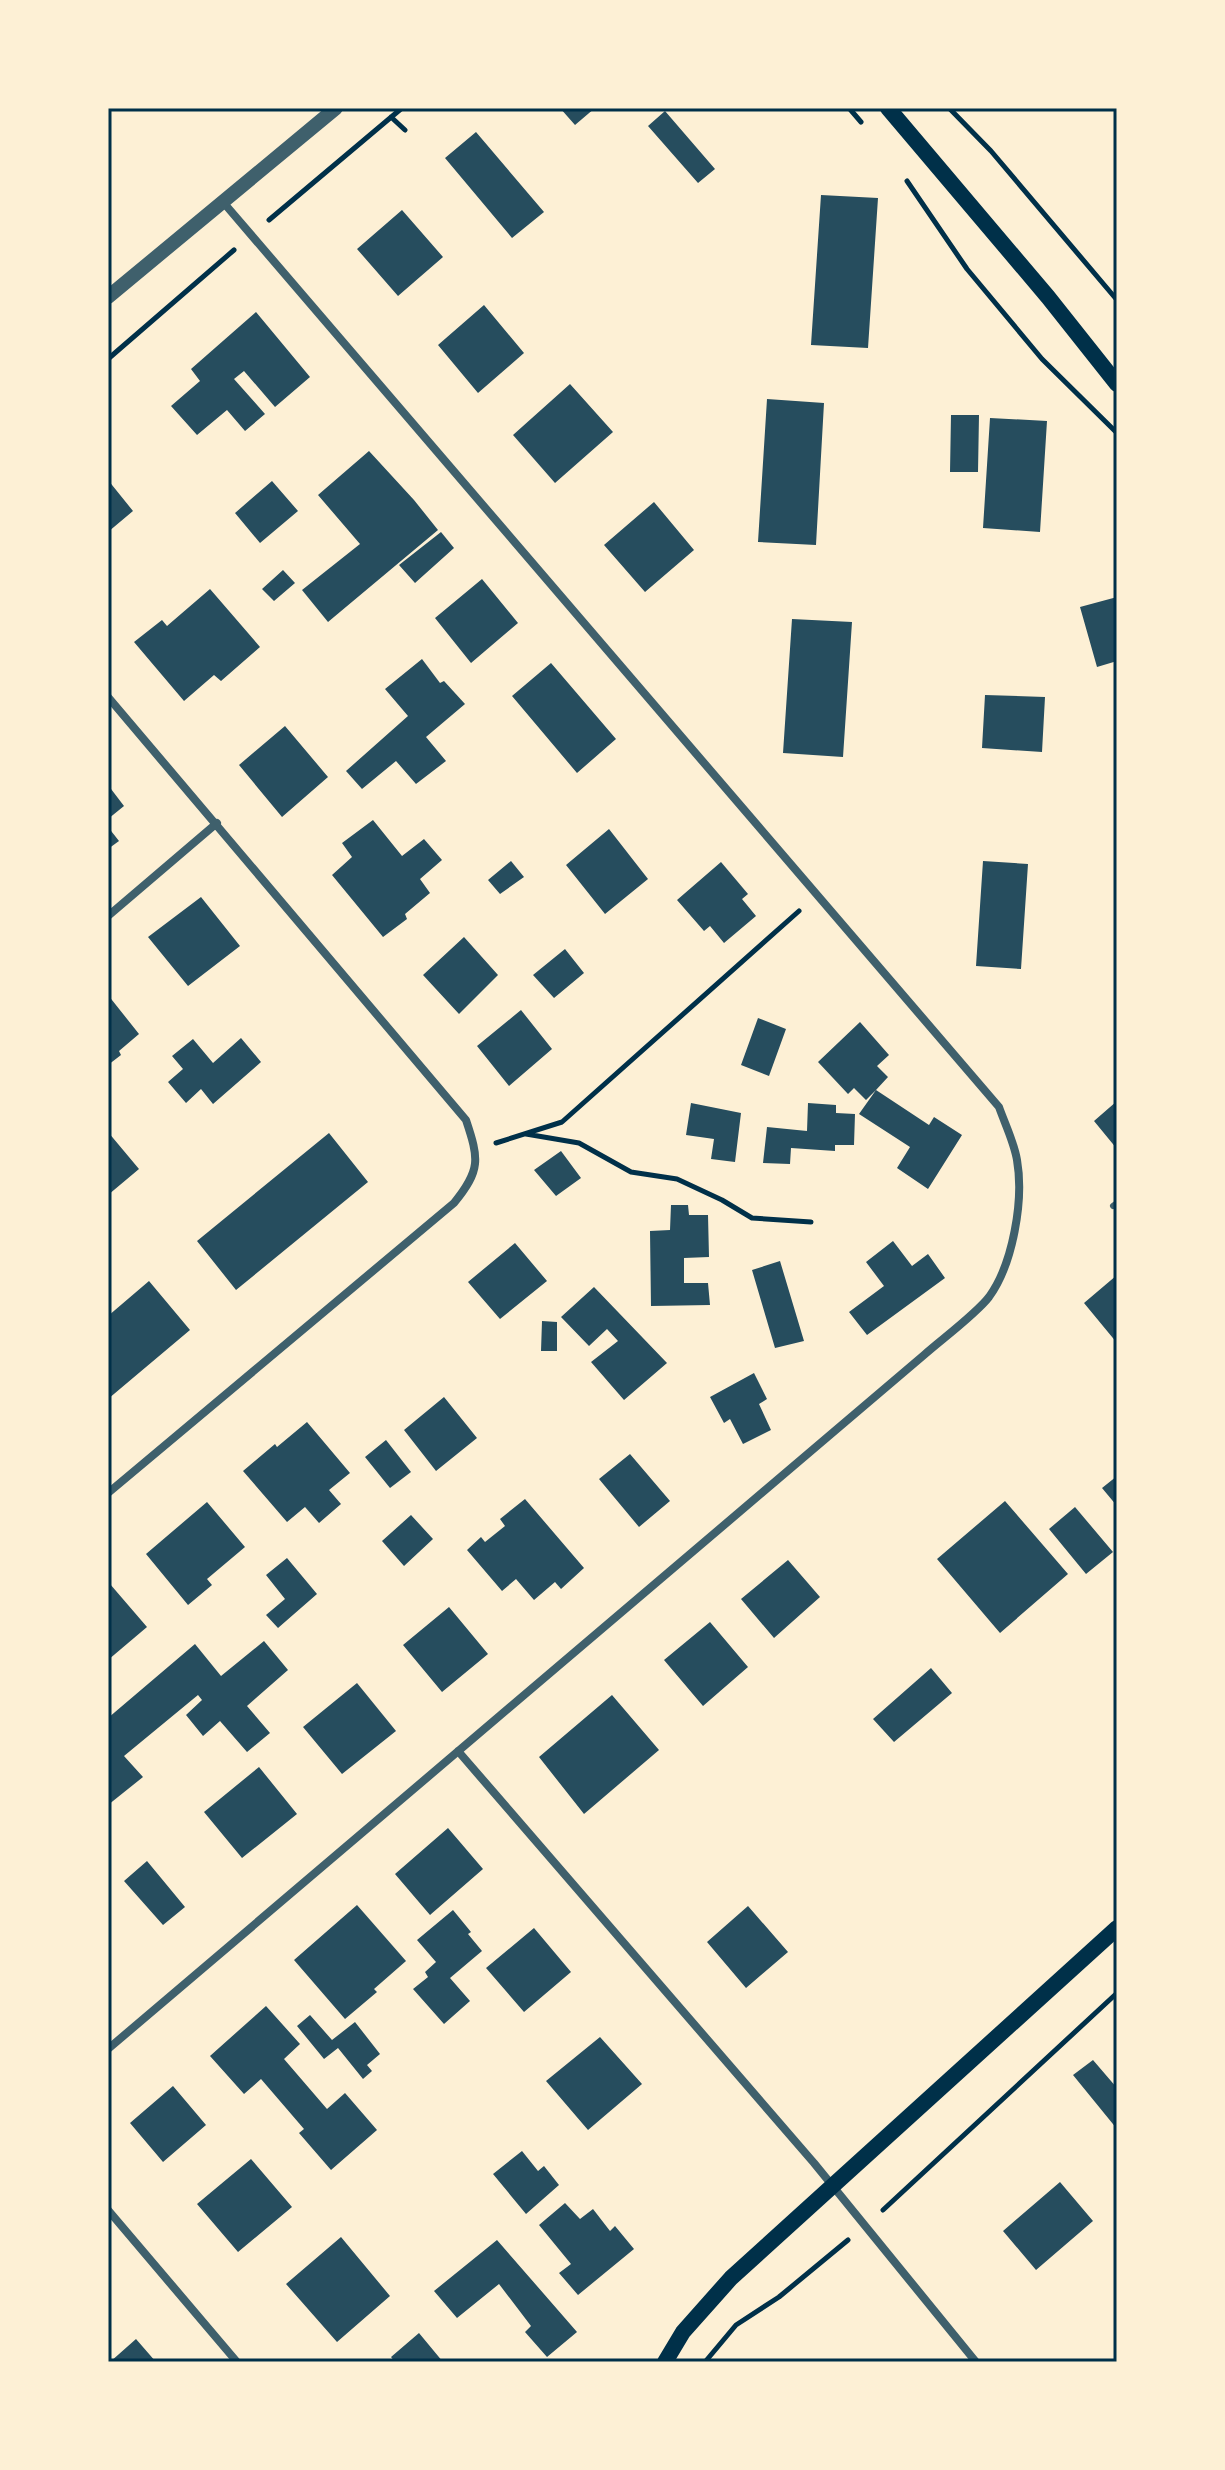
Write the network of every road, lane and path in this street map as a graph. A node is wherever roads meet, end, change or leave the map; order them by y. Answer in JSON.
{"nodes":[{"id":1,"x":336,"y":108,"type":"edge"},
{"id":2,"x":849,"y":108,"type":"edge"},
{"id":3,"x":888,"y":108,"type":"edge"},
{"id":4,"x":949,"y":108,"type":"edge"},
{"id":5,"x":391,"y":117,"type":"dead end"},
{"id":6,"x":867,"y":129,"type":"dead end"},
{"id":7,"x":405,"y":130,"type":"dead end"},
{"id":8,"x":902,"y":174,"type":"dead end"},
{"id":9,"x":223,"y":202,"type":"junction"},
{"id":10,"x":108,"y":297,"type":"edge"},
{"id":11,"x":1117,"y":300,"type":"edge"},
{"id":12,"x":1117,"y":384,"type":"edge"},
{"id":13,"x":1117,"y":433,"type":"edge"},
{"id":14,"x":108,"y":697,"type":"edge"},
{"id":15,"x":217,"y":823,"type":"junction"},
{"id":16,"x":818,"y":894,"type":"junction"},
{"id":17,"x":108,"y":916,"type":"edge"},
{"id":18,"x":525,"y":1134,"type":"junction"},
{"id":19,"x":476,"y":1150,"type":"junction"},
{"id":20,"x":811,"y":1222,"type":"dead end"},
{"id":21,"x":108,"y":1493,"type":"edge"},
{"id":22,"x":458,"y":1751,"type":"junction"},
{"id":23,"x":1117,"y":1928,"type":"edge"},
{"id":24,"x":1117,"y":1993,"type":"edge"},
{"id":25,"x":108,"y":2049,"type":"edge"},
{"id":26,"x":832,"y":2186,"type":"junction"},
{"id":27,"x":108,"y":2210,"type":"edge"},
{"id":28,"x":864,"y":2227,"type":"junction"},
{"id":29,"x":237,"y":2362,"type":"edge"},
{"id":30,"x":665,"y":2362,"type":"edge"},
{"id":31,"x":705,"y":2362,"type":"edge"},
{"id":32,"x":976,"y":2362,"type":"edge"}],
"edges":[{"from":1,"to":9,"type":"street"},
{"from":2,"to":6,"type":"path"},
{"from":3,"to":12,"type":"main road"},
{"from":4,"to":11,"type":"path"},
{"from":5,"to":7,"type":"path"},
{"from":8,"to":13,"type":"path"},
{"from":9,"to":10,"type":"street"},
{"from":9,"to":16,"type":"street"},
{"from":14,"to":15,"type":"street"},
{"from":15,"to":17,"type":"street"},
{"from":15,"to":19,"type":"street"},
{"from":16,"to":18,"type":"path"},
{"from":16,"to":22,"type":"street"},
{"from":18,"to":19,"type":"path"},
{"from":18,"to":20,"type":"path"},
{"from":19,"to":21,"type":"street"},
{"from":22,"to":25,"type":"street"},
{"from":22,"to":26,"type":"street"},
{"from":23,"to":26,"type":"main road"},
{"from":24,"to":28,"type":"path"},
{"from":26,"to":28,"type":"street"},
{"from":26,"to":30,"type":"main road"},
{"from":27,"to":29,"type":"street"},
{"from":28,"to":31,"type":"path"},
{"from":28,"to":32,"type":"street"}]}
